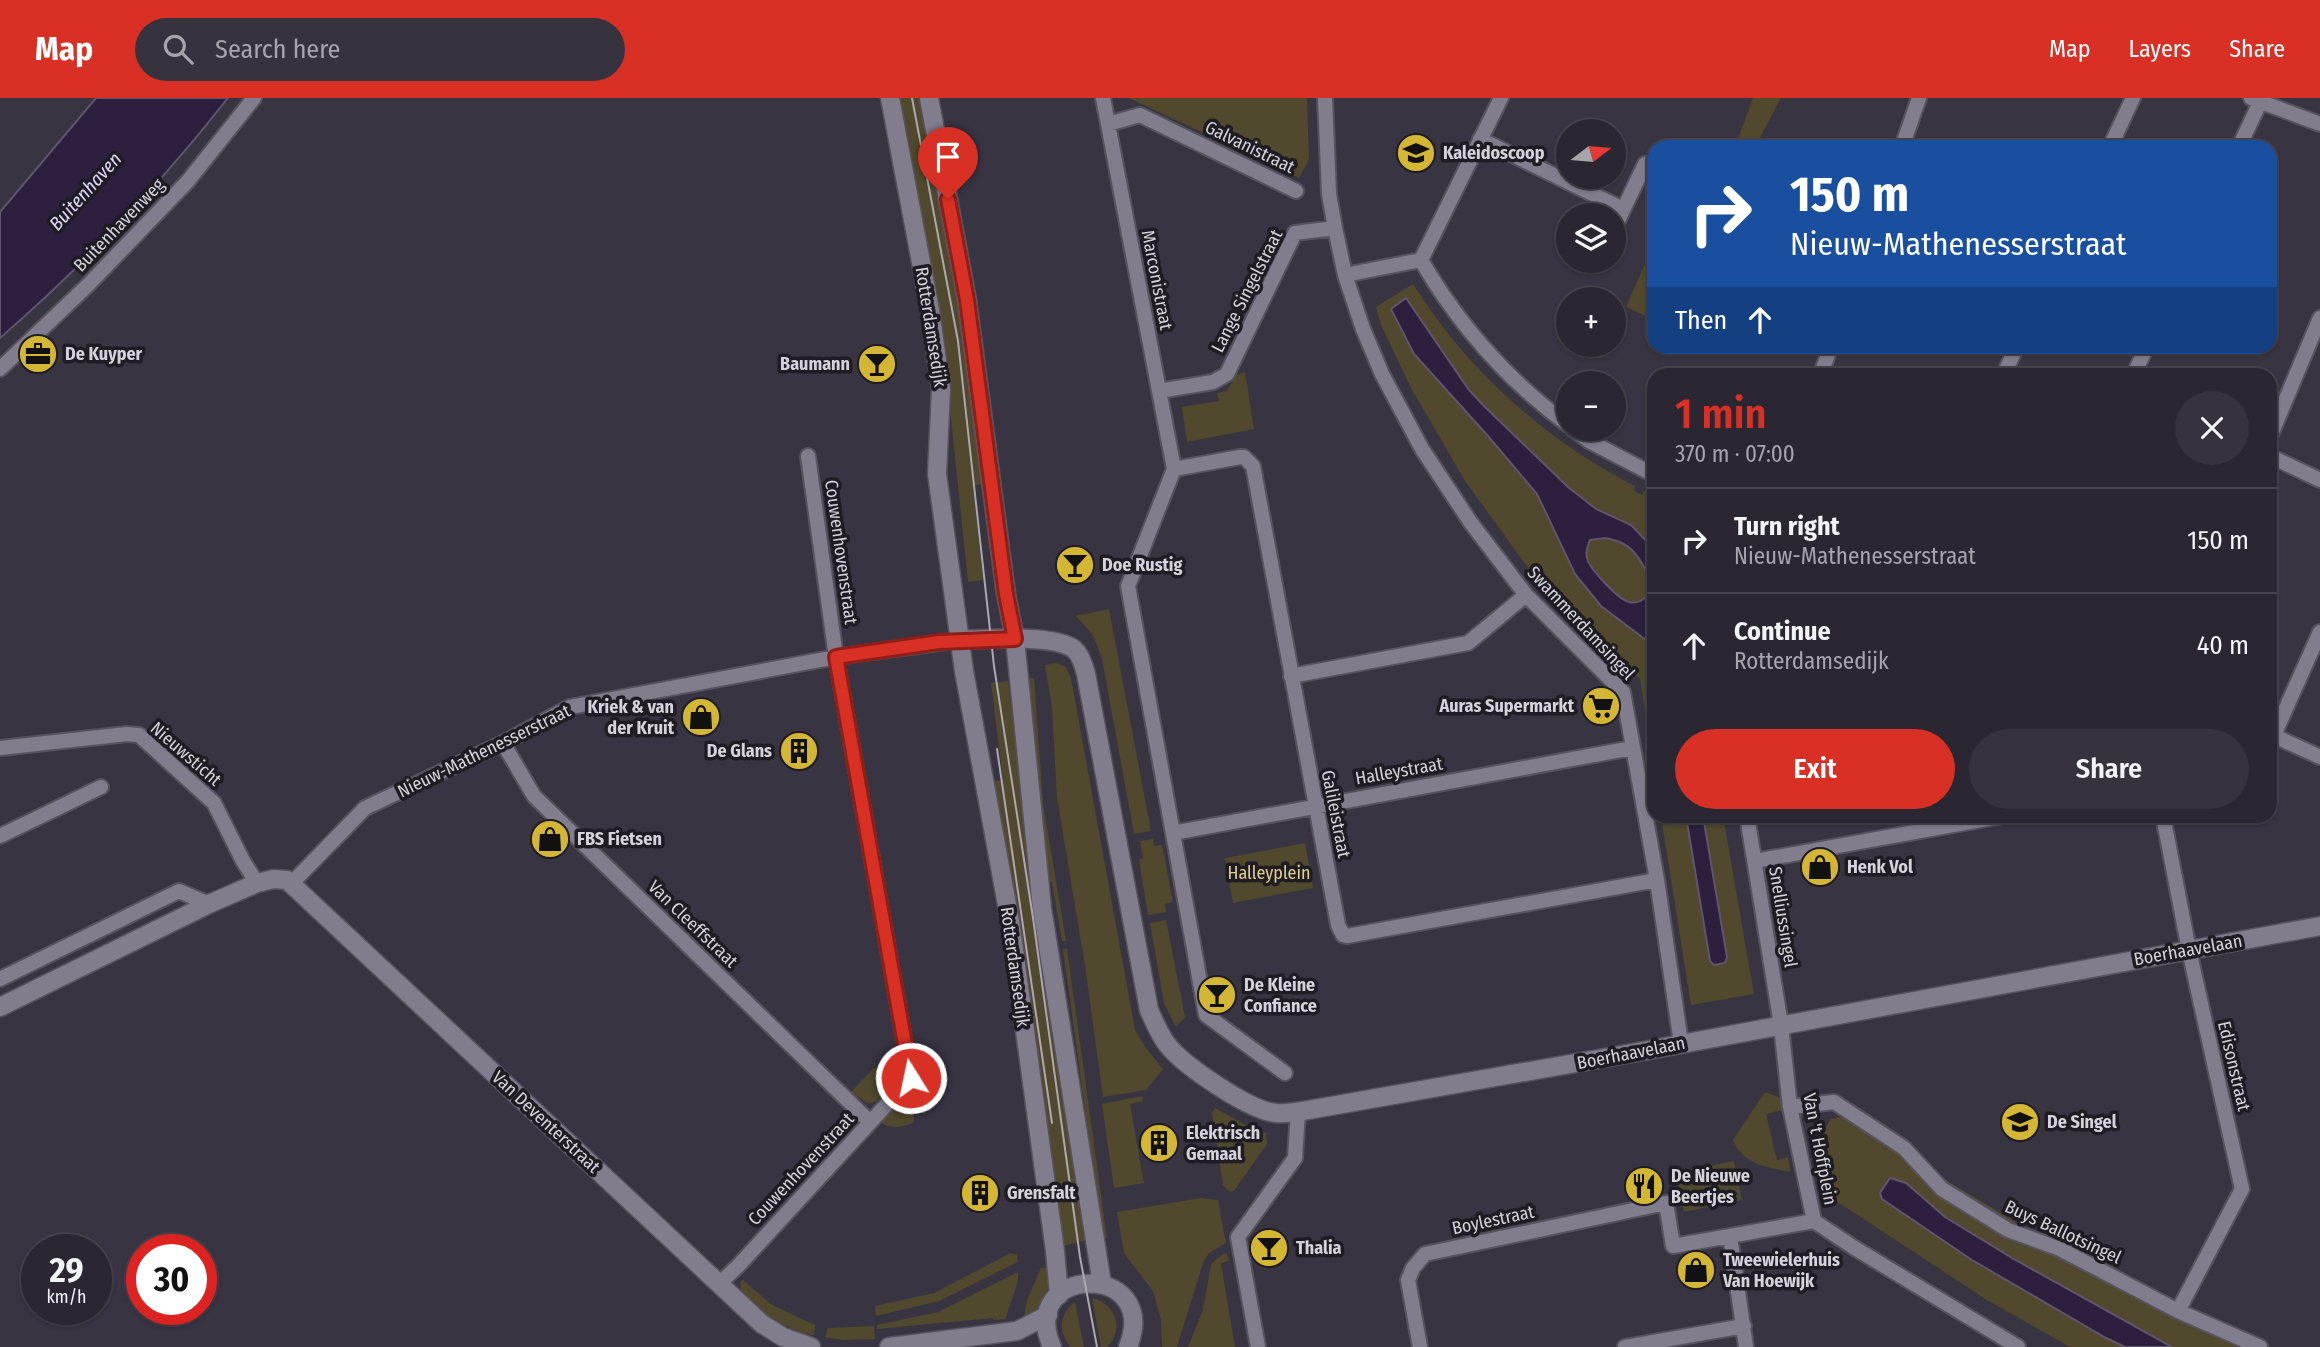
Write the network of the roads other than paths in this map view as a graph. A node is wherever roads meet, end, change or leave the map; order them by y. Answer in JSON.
{"nodes":[{"id":1,"x":254,"y":98,"type":"edge"},
{"id":2,"x":890,"y":98,"type":"edge"},
{"id":3,"x":929,"y":98,"type":"edge"},
{"id":4,"x":1103,"y":98,"type":"edge"},
{"id":5,"x":1325,"y":98,"type":"edge"},
{"id":6,"x":1501,"y":98,"type":"edge"},
{"id":7,"x":1919,"y":98,"type":"edge"},
{"id":8,"x":2133,"y":98,"type":"edge"},
{"id":9,"x":2257,"y":99,"type":"edge"},
{"id":10,"x":1108,"y":124,"type":"junction"},
{"id":11,"x":2320,"y":124,"type":"edge"},
{"id":12,"x":1480,"y":139,"type":"junction"},
{"id":13,"x":1904,"y":140,"type":"edge"},
{"id":14,"x":2113,"y":140,"type":"edge"},
{"id":15,"x":2242,"y":140,"type":"edge"},
{"id":16,"x":1645,"y":164,"type":"dead end"},
{"id":17,"x":1296,"y":191,"type":"dead end"},
{"id":18,"x":1611,"y":203,"type":"edge"},
{"id":19,"x":1626,"y":203,"type":"edge"},
{"id":20,"x":1335,"y":228,"type":"junction"},
{"id":21,"x":1421,"y":260,"type":"junction"},
{"id":22,"x":1345,"y":275,"type":"junction"},
{"id":23,"x":2320,"y":318,"type":"edge"},
{"id":24,"x":0,"y":369,"type":"edge"},
{"id":25,"x":1159,"y":391,"type":"junction"},
{"id":26,"x":1556,"y":415,"type":"edge"},
{"id":27,"x":2277,"y":420,"type":"edge"},
{"id":28,"x":1590,"y":441,"type":"edge"},
{"id":29,"x":807,"y":456,"type":"dead end"},
{"id":30,"x":2277,"y":459,"type":"edge"},
{"id":31,"x":1174,"y":469,"type":"junction"},
{"id":32,"x":1647,"y":471,"type":"edge"},
{"id":33,"x":2320,"y":480,"type":"edge"},
{"id":34,"x":1526,"y":595,"type":"junction"},
{"id":35,"x":2320,"y":632,"type":"edge"},
{"id":36,"x":1015,"y":639,"type":"junction"},
{"id":37,"x":960,"y":640,"type":"junction"},
{"id":38,"x":836,"y":657,"type":"junction"},
{"id":39,"x":1291,"y":676,"type":"junction"},
{"id":40,"x":2277,"y":723,"type":"edge"},
{"id":41,"x":2277,"y":736,"type":"edge"},
{"id":42,"x":503,"y":743,"type":"junction"},
{"id":43,"x":0,"y":748,"type":"edge"},
{"id":44,"x":1632,"y":748,"type":"junction"},
{"id":45,"x":2320,"y":757,"type":"edge"},
{"id":46,"x":101,"y":787,"type":"dead end"},
{"id":47,"x":1314,"y":806,"type":"junction"},
{"id":48,"x":1748,"y":823,"type":"edge"},
{"id":49,"x":1964,"y":823,"type":"edge"},
{"id":50,"x":2164,"y":823,"type":"edge"},
{"id":51,"x":1173,"y":833,"type":"junction"},
{"id":52,"x":0,"y":836,"type":"edge"},
{"id":53,"x":1755,"y":861,"type":"junction"},
{"id":54,"x":1657,"y":880,"type":"junction"},
{"id":55,"x":257,"y":883,"type":"junction"},
{"id":56,"x":292,"y":883,"type":"junction"},
{"id":57,"x":209,"y":904,"type":"junction"},
{"id":58,"x":2320,"y":926,"type":"edge"},
{"id":59,"x":2189,"y":950,"type":"junction"},
{"id":60,"x":0,"y":979,"type":"edge"},
{"id":61,"x":0,"y":1007,"type":"edge"},
{"id":62,"x":1781,"y":1025,"type":"junction"},
{"id":63,"x":1681,"y":1043,"type":"junction"},
{"id":64,"x":1285,"y":1073,"type":"dead end"},
{"id":65,"x":1790,"y":1107,"type":"junction"},
{"id":66,"x":1298,"y":1112,"type":"junction"},
{"id":67,"x":870,"y":1122,"type":"junction"},
{"id":68,"x":1666,"y":1203,"type":"joint"},
{"id":69,"x":1814,"y":1221,"type":"junction"},
{"id":70,"x":1730,"y":1236,"type":"junction"},
{"id":71,"x":719,"y":1284,"type":"junction"},
{"id":72,"x":1102,"y":1284,"type":"junction"},
{"id":73,"x":1059,"y":1295,"type":"junction"},
{"id":74,"x":2178,"y":1311,"type":"junction"},
{"id":75,"x":1048,"y":1315,"type":"junction"},
{"id":76,"x":1744,"y":1326,"type":"junction"},
{"id":77,"x":811,"y":1347,"type":"edge"},
{"id":78,"x":889,"y":1347,"type":"edge"},
{"id":79,"x":1052,"y":1347,"type":"edge"},
{"id":80,"x":1128,"y":1347,"type":"edge"},
{"id":81,"x":1258,"y":1347,"type":"edge"},
{"id":82,"x":1420,"y":1347,"type":"edge"},
{"id":83,"x":1625,"y":1347,"type":"edge"},
{"id":84,"x":1746,"y":1347,"type":"edge"},
{"id":85,"x":2018,"y":1347,"type":"edge"},
{"id":86,"x":2260,"y":1347,"type":"edge"}],
"edges":[{"from":1,"to":24,"type":"street","name":"Buitenhavenweg"},
{"from":2,"to":37,"type":"street","name":"Rotterdamsedijk"},
{"from":3,"to":36,"type":"street","name":"Rotterdamsedijk"},
{"from":4,"to":10,"type":"street","name":"Marconistraat"},
{"from":5,"to":20,"type":"street","name":"Swammerdamsingel"},
{"from":6,"to":12,"type":"street"},
{"from":7,"to":13,"type":"street"},
{"from":8,"to":14,"type":"street"},
{"from":9,"to":11,"type":"street"},
{"from":9,"to":15,"type":"street"},
{"from":10,"to":17,"type":"street","name":"Galvanistraat"},
{"from":10,"to":25,"type":"street","name":"Marconistraat"},
{"from":12,"to":18,"type":"street"},
{"from":12,"to":21,"type":"street"},
{"from":16,"to":19,"type":"street"},
{"from":20,"to":22,"type":"street","name":"Swammerdamsingel"},
{"from":20,"to":25,"type":"street","name":"Lange Singelstraat"},
{"from":21,"to":22,"type":"street"},
{"from":21,"to":26,"type":"street"},
{"from":22,"to":34,"type":"street","name":"Swammerdamsingel"},
{"from":23,"to":27,"type":"street"},
{"from":25,"to":31,"type":"street","name":"Marconistraat"},
{"from":28,"to":32,"type":"street"},
{"from":29,"to":38,"type":"street","name":"Couwenhovenstraat"},
{"from":30,"to":33,"type":"street"},
{"from":31,"to":39,"type":"street","name":"Galileistraat"},
{"from":31,"to":51,"type":"street"},
{"from":34,"to":39,"type":"street"},
{"from":34,"to":44,"type":"street","name":"Swammerdamsingel"},
{"from":35,"to":40,"type":"street"},
{"from":36,"to":37,"type":"street"},
{"from":36,"to":66,"type":"street","name":"Boerhaavelaan"},
{"from":36,"to":72,"type":"street","name":"Rotterdamsedijk"},
{"from":37,"to":38,"type":"street","name":"Nieuw-Mathenesserstraat"},
{"from":37,"to":73,"type":"street","name":"Rotterdamsedijk"},
{"from":38,"to":42,"type":"street","name":"Nieuw-Mathenesserstraat"},
{"from":38,"to":67,"type":"street","name":"Couwenhovenstraat"},
{"from":39,"to":47,"type":"street","name":"Galileistraat"},
{"from":41,"to":45,"type":"street"},
{"from":42,"to":56,"type":"street","name":"Nieuw-Mathenesserstraat"},
{"from":42,"to":67,"type":"street","name":"Van Cleeffstraat"},
{"from":43,"to":55,"type":"street","name":"Nieuwsticht"},
{"from":44,"to":47,"type":"street","name":"Halleystraat"},
{"from":44,"to":54,"type":"street","name":"Swammerdamsingel"},
{"from":46,"to":52,"type":"street"},
{"from":47,"to":51,"type":"street","name":"Halleystraat"},
{"from":47,"to":54,"type":"street","name":"Galileistraat"},
{"from":48,"to":53,"type":"street","name":"Snelliussingel"},
{"from":49,"to":53,"type":"street"},
{"from":50,"to":59,"type":"street","name":"Edisonstraat"},
{"from":51,"to":64,"type":"street"},
{"from":53,"to":62,"type":"street","name":"Snelliussingel"},
{"from":54,"to":63,"type":"street","name":"Swammerdamsingel"},
{"from":55,"to":56,"type":"street"},
{"from":55,"to":57,"type":"street"},
{"from":56,"to":71,"type":"street","name":"Van Deventerstraat"},
{"from":57,"to":60,"type":"street"},
{"from":57,"to":61,"type":"street"},
{"from":58,"to":59,"type":"street","name":"Boerhaavelaan"},
{"from":59,"to":62,"type":"street","name":"Boerhaavelaan"},
{"from":59,"to":74,"type":"street","name":"Edisonstraat"},
{"from":62,"to":63,"type":"street","name":"Boerhaavelaan"},
{"from":62,"to":65,"type":"street","name":"Van 't Hoffplein"},
{"from":63,"to":66,"type":"street","name":"Boerhaavelaan"},
{"from":65,"to":69,"type":"street","name":"Van 't Hoffplein"},
{"from":65,"to":74,"type":"street","name":"Buys Ballotsingel"},
{"from":66,"to":81,"type":"street"},
{"from":67,"to":71,"type":"street","name":"Couwenhovenstraat"},
{"from":68,"to":70,"type":"street","name":"Van 't Hoffplein"},
{"from":68,"to":82,"type":"street","name":"Boylestraat"},
{"from":69,"to":70,"type":"street","name":"Van 't Hoffplein"},
{"from":69,"to":85,"type":"street"},
{"from":70,"to":76,"type":"street"},
{"from":71,"to":77,"type":"street","name":"Van Deventerstraat"},
{"from":72,"to":73,"type":"street"},
{"from":72,"to":80,"type":"street"},
{"from":73,"to":75,"type":"street"},
{"from":74,"to":86,"type":"street","name":"Buys Ballotsingel"},
{"from":75,"to":78,"type":"street"},
{"from":75,"to":79,"type":"street"},
{"from":76,"to":83,"type":"street"},
{"from":76,"to":84,"type":"street"}]}
